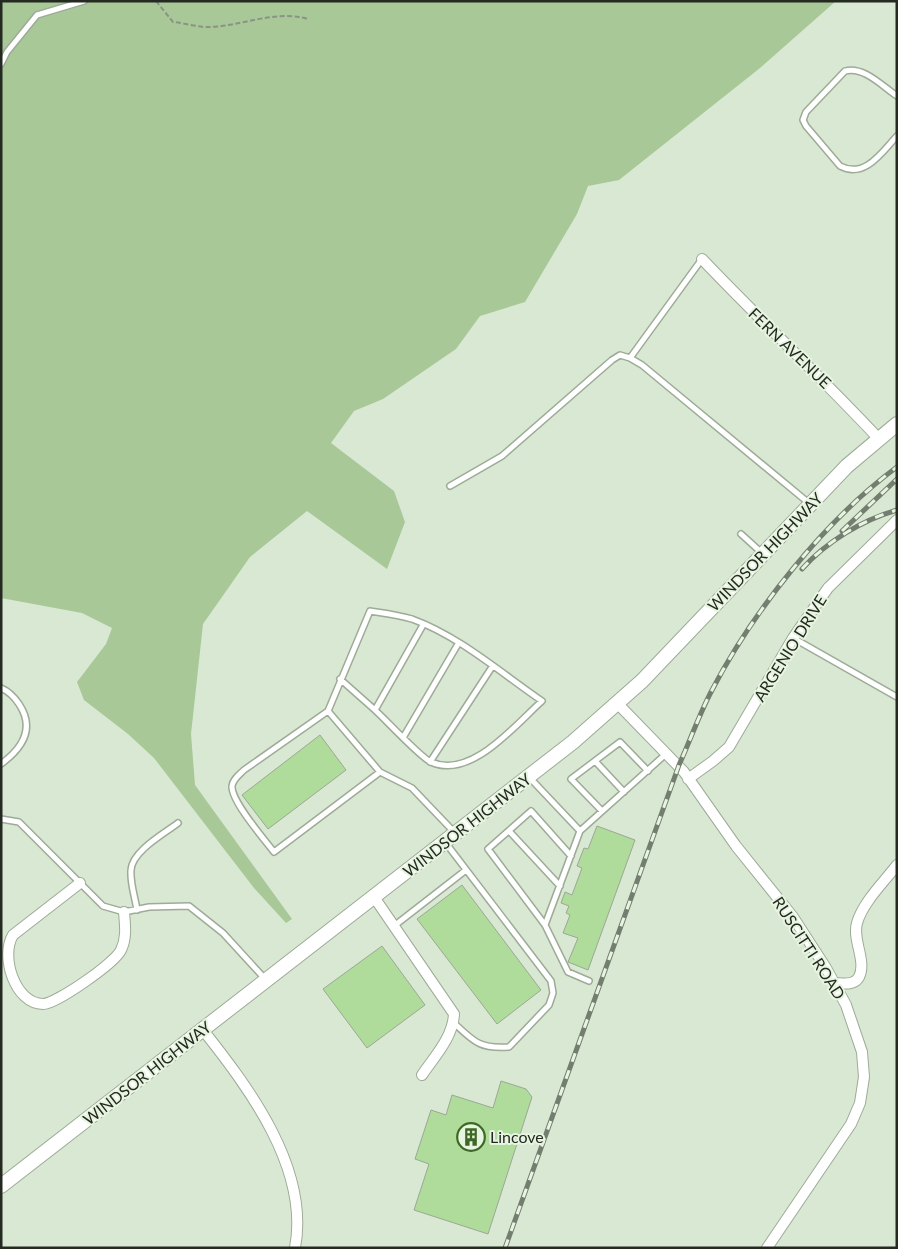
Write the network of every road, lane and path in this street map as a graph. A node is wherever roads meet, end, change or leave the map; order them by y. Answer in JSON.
{"nodes":[{"id":1,"x":84,"y":1,"type":"edge"},
{"id":2,"x":156,"y":1,"type":"edge"},
{"id":3,"x":308,"y":19,"type":"dead end"},
{"id":4,"x":1,"y":64,"type":"edge"},
{"id":5,"x":897,"y":96,"type":"edge"},
{"id":6,"x":897,"y":136,"type":"edge"},
{"id":7,"x":702,"y":259,"type":"joint"},
{"id":8,"x":630,"y":358,"type":"junction"},
{"id":9,"x":897,"y":424,"type":"edge"},
{"id":10,"x":878,"y":438,"type":"junction"},
{"id":11,"x":450,"y":486,"type":"dead end"},
{"id":12,"x":810,"y":504,"type":"junction"},
{"id":13,"x":897,"y":520,"type":"edge"},
{"id":14,"x":741,"y":534,"type":"dead end"},
{"id":15,"x":763,"y":554,"type":"junction"},
{"id":16,"x":423,"y":625,"type":"junction"},
{"id":17,"x":793,"y":638,"type":"junction"},
{"id":18,"x":458,"y":644,"type":"junction"},
{"id":19,"x":492,"y":667,"type":"junction"},
{"id":20,"x":340,"y":679,"type":"junction"},
{"id":21,"x":1,"y":688,"type":"edge"},
{"id":22,"x":897,"y":697,"type":"edge"},
{"id":23,"x":618,"y":704,"type":"junction"},
{"id":24,"x":375,"y":710,"type":"junction"},
{"id":25,"x":328,"y":712,"type":"junction"},
{"id":26,"x":404,"y":736,"type":"junction"},
{"id":27,"x":667,"y":753,"type":"junction"},
{"id":28,"x":595,"y":761,"type":"junction"},
{"id":29,"x":430,"y":762,"type":"junction"},
{"id":30,"x":1,"y":764,"type":"edge"},
{"id":31,"x":648,"y":771,"type":"junction"},
{"id":32,"x":380,"y":772,"type":"junction"},
{"id":33,"x":528,"y":776,"type":"junction"},
{"id":34,"x":688,"y":779,"type":"junction"},
{"id":35,"x":624,"y":792,"type":"junction"},
{"id":36,"x":602,"y":811,"type":"junction"},
{"id":37,"x":1,"y":819,"type":"edge"},
{"id":38,"x":178,"y":823,"type":"dead end"},
{"id":39,"x":509,"y":831,"type":"junction"},
{"id":40,"x":580,"y":831,"type":"junction"},
{"id":41,"x":450,"y":838,"type":"junction"},
{"id":42,"x":571,"y":856,"type":"junction"},
{"id":43,"x":897,"y":865,"type":"edge"},
{"id":44,"x":466,"y":870,"type":"junction"},
{"id":45,"x":80,"y":883,"type":"junction"},
{"id":46,"x":560,"y":886,"type":"junction"},
{"id":47,"x":374,"y":897,"type":"junction"},
{"id":48,"x":137,"y":910,"type":"junction"},
{"id":49,"x":124,"y":912,"type":"junction"},
{"id":50,"x":544,"y":925,"type":"junction"},
{"id":51,"x":394,"y":926,"type":"junction"},
{"id":52,"x":267,"y":981,"type":"junction"},
{"id":53,"x":589,"y":981,"type":"dead end"},
{"id":54,"x":834,"y":983,"type":"junction"},
{"id":55,"x":454,"y":1023,"type":"junction"},
{"id":56,"x":203,"y":1030,"type":"junction"},
{"id":57,"x":422,"y":1075,"type":"dead end"},
{"id":58,"x":1,"y":1186,"type":"edge"},
{"id":59,"x":295,"y":1248,"type":"edge"},
{"id":60,"x":767,"y":1248,"type":"edge"}],
"edges":[{"from":1,"to":4,"type":"lane"},
{"from":2,"to":3,"type":"path"},
{"from":5,"to":6,"type":"lane"},
{"from":7,"to":8,"type":"lane"},
{"from":7,"to":10,"type":"street","name":"FERN AVENUE"},
{"from":8,"to":11,"type":"lane"},
{"from":8,"to":12,"type":"lane"},
{"from":9,"to":10,"type":"main road","name":"WINDSOR HIGHWAY"},
{"from":10,"to":12,"type":"main road","name":"WINDSOR HIGHWAY"},
{"from":12,"to":15,"type":"main road","name":"WINDSOR HIGHWAY"},
{"from":13,"to":17,"type":"street","name":"ARGENIO DRIVE"},
{"from":14,"to":15,"type":"lane"},
{"from":15,"to":23,"type":"main road","name":"WINDSOR HIGHWAY"},
{"from":16,"to":18,"type":"lane"},
{"from":16,"to":20,"type":"lane"},
{"from":16,"to":24,"type":"lane"},
{"from":17,"to":22,"type":"lane"},
{"from":17,"to":34,"type":"street","name":"ARGENIO DRIVE"},
{"from":18,"to":19,"type":"lane"},
{"from":18,"to":26,"type":"lane"},
{"from":19,"to":29,"type":"lane"},
{"from":19,"to":29,"type":"lane"},
{"from":20,"to":24,"type":"lane"},
{"from":20,"to":25,"type":"lane"},
{"from":21,"to":30,"type":"lane"},
{"from":23,"to":27,"type":"street","name":"RUSCITTI ROAD"},
{"from":23,"to":33,"type":"main road","name":"WINDSOR HIGHWAY"},
{"from":24,"to":26,"type":"lane"},
{"from":25,"to":32,"type":"lane"},
{"from":25,"to":32,"type":"lane"},
{"from":26,"to":29,"type":"lane"},
{"from":27,"to":31,"type":"lane"},
{"from":27,"to":34,"type":"street","name":"RUSCITTI ROAD"},
{"from":28,"to":31,"type":"lane"},
{"from":28,"to":35,"type":"lane"},
{"from":28,"to":36,"type":"lane"},
{"from":31,"to":35,"type":"lane"},
{"from":32,"to":41,"type":"lane"},
{"from":33,"to":40,"type":"lane"},
{"from":33,"to":41,"type":"main road","name":"WINDSOR HIGHWAY"},
{"from":34,"to":54,"type":"street","name":"RUSCITTI ROAD"},
{"from":35,"to":36,"type":"lane"},
{"from":36,"to":40,"type":"lane"},
{"from":37,"to":45,"type":"lane"},
{"from":38,"to":48,"type":"lane"},
{"from":39,"to":42,"type":"lane"},
{"from":39,"to":46,"type":"lane"},
{"from":39,"to":50,"type":"lane"},
{"from":40,"to":42,"type":"lane"},
{"from":41,"to":44,"type":"lane"},
{"from":41,"to":47,"type":"main road","name":"WINDSOR HIGHWAY"},
{"from":42,"to":46,"type":"lane"},
{"from":43,"to":54,"type":"street"},
{"from":44,"to":51,"type":"lane"},
{"from":44,"to":55,"type":"lane"},
{"from":45,"to":49,"type":"lane"},
{"from":45,"to":49,"type":"street"},
{"from":46,"to":50,"type":"lane"},
{"from":47,"to":51,"type":"street"},
{"from":47,"to":52,"type":"main road","name":"WINDSOR HIGHWAY"},
{"from":48,"to":49,"type":"lane"},
{"from":48,"to":52,"type":"lane"},
{"from":50,"to":53,"type":"lane"},
{"from":51,"to":55,"type":"street"},
{"from":52,"to":56,"type":"main road","name":"WINDSOR HIGHWAY"},
{"from":54,"to":60,"type":"street","name":"RUSCITTI ROAD"},
{"from":55,"to":57,"type":"street"},
{"from":56,"to":58,"type":"main road","name":"WINDSOR HIGHWAY"},
{"from":56,"to":59,"type":"street"}]}
